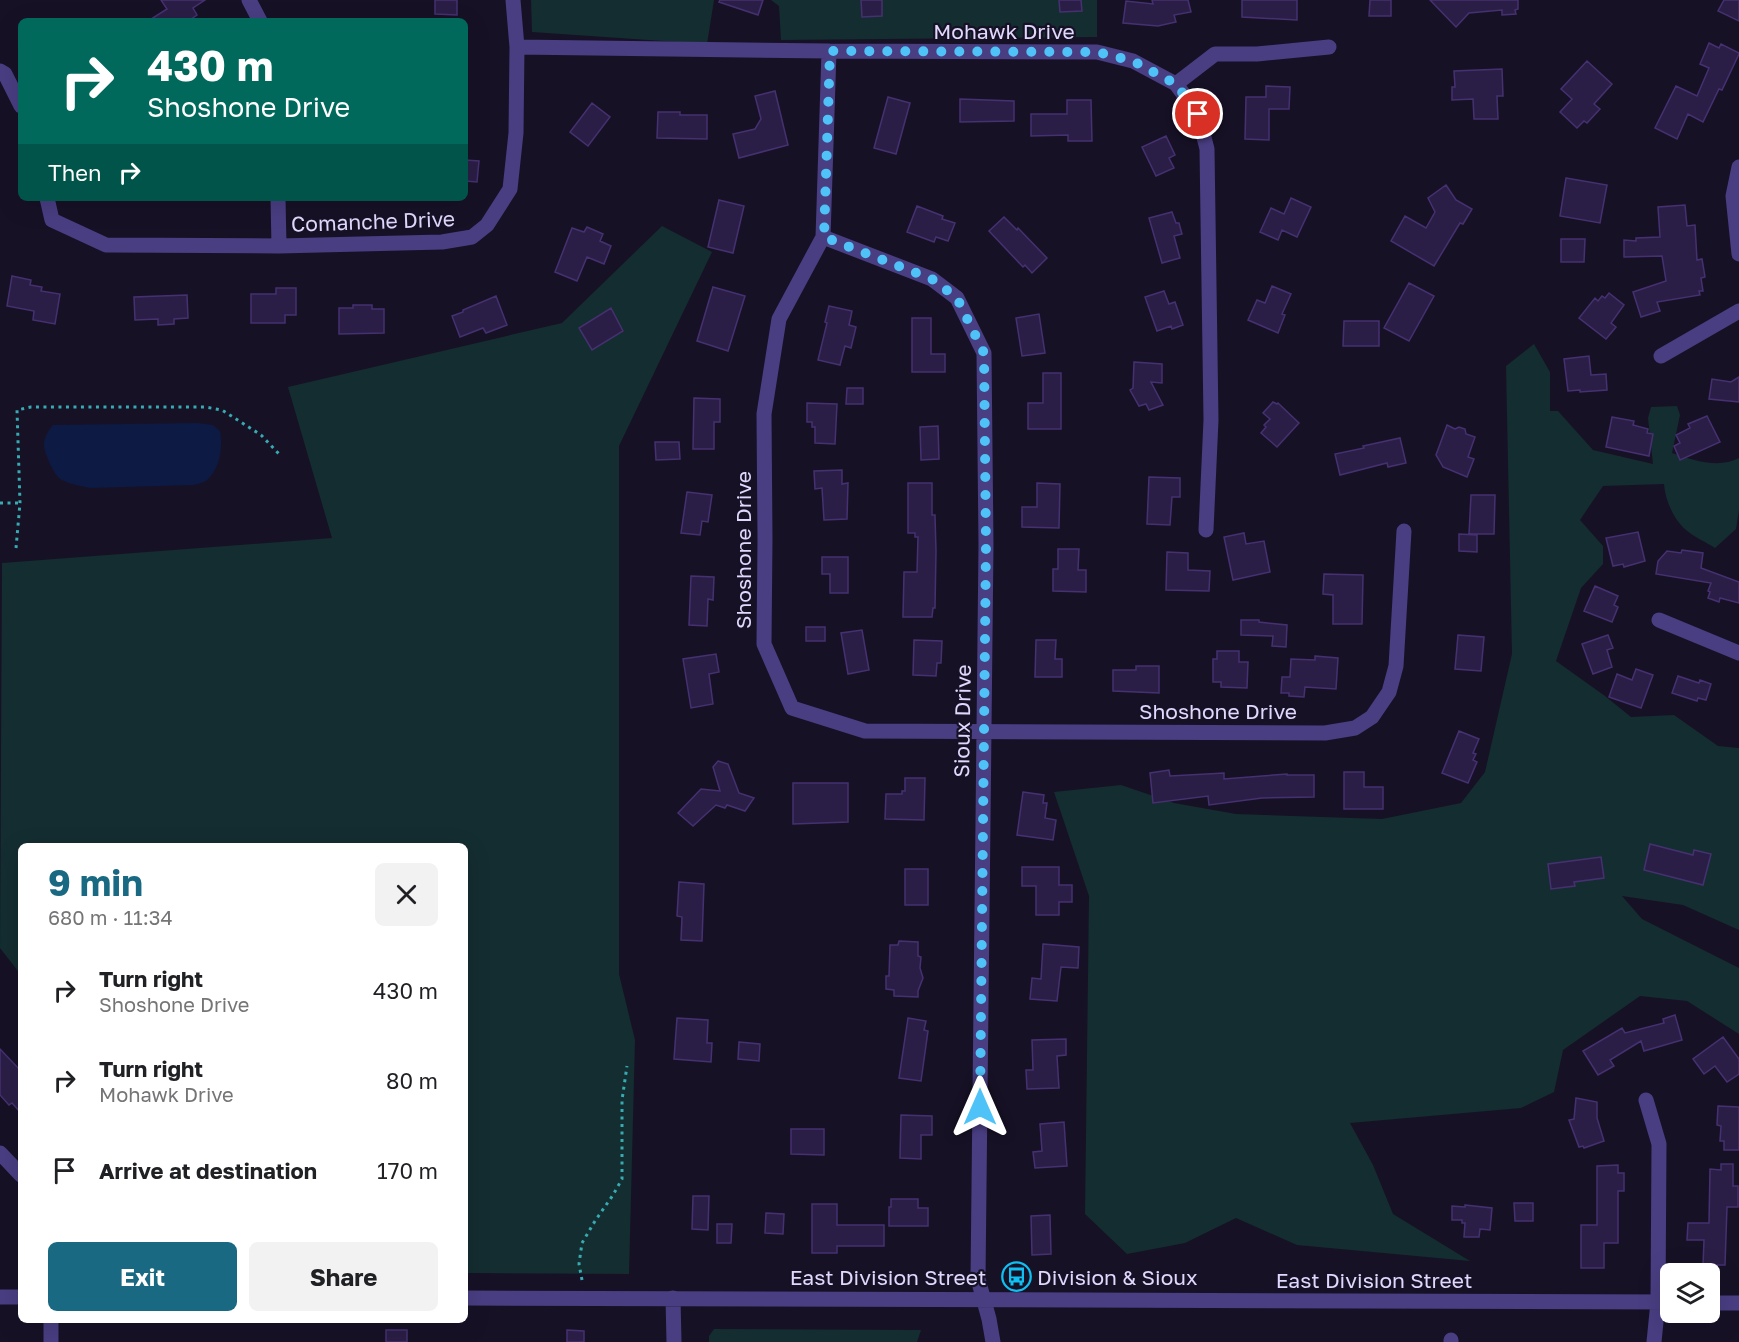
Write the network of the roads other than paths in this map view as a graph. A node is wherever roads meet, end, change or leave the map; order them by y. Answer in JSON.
{"nodes":[{"id":1,"x":249,"y":0,"type":"edge"},
{"id":2,"x":513,"y":0,"type":"edge"},
{"id":3,"x":258,"y":18,"type":"edge"},
{"id":4,"x":517,"y":47,"type":"junction"},
{"id":5,"x":1329,"y":47,"type":"dead end"},
{"id":6,"x":830,"y":51,"type":"junction"},
{"id":7,"x":0,"y":71,"type":"edge"},
{"id":8,"x":1176,"y":84,"type":"junction"},
{"id":9,"x":18,"y":100,"type":"edge"},
{"id":10,"x":1739,"y":167,"type":"edge"},
{"id":11,"x":47,"y":201,"type":"edge"},
{"id":12,"x":278,"y":201,"type":"edge"},
{"id":13,"x":824,"y":237,"type":"junction"},
{"id":14,"x":279,"y":246,"type":"junction"},
{"id":15,"x":1739,"y":254,"type":"edge"},
{"id":16,"x":1739,"y":311,"type":"edge"},
{"id":17,"x":1661,"y":356,"type":"dead end"},
{"id":18,"x":1206,"y":530,"type":"dead end"},
{"id":19,"x":1404,"y":531,"type":"dead end"},
{"id":20,"x":1659,"y":620,"type":"dead end"},
{"id":21,"x":1739,"y":653,"type":"edge"},
{"id":22,"x":983,"y":730,"type":"junction"},
{"id":23,"x":1647,"y":1100,"type":"dead end"},
{"id":24,"x":0,"y":1153,"type":"edge"},
{"id":25,"x":18,"y":1172,"type":"edge"},
{"id":26,"x":1663,"y":1263,"type":"edge"},
{"id":27,"x":0,"y":1297,"type":"edge"},
{"id":28,"x":18,"y":1297,"type":"edge"},
{"id":29,"x":468,"y":1298,"type":"edge"},
{"id":30,"x":673,"y":1298,"type":"junction"},
{"id":31,"x":984,"y":1299,"type":"junction"},
{"id":32,"x":1660,"y":1302,"type":"edge"},
{"id":33,"x":1720,"y":1303,"type":"edge"},
{"id":34,"x":1739,"y":1303,"type":"edge"},
{"id":35,"x":1660,"y":1318,"type":"edge"},
{"id":36,"x":51,"y":1323,"type":"edge"},
{"id":37,"x":51,"y":1342,"type":"edge"},
{"id":38,"x":674,"y":1342,"type":"edge"},
{"id":39,"x":993,"y":1342,"type":"edge"},
{"id":40,"x":1654,"y":1342,"type":"edge"}],
"edges":[{"from":1,"to":3,"type":"street"},
{"from":2,"to":4,"type":"street","name":"Comanche Drive"},
{"from":4,"to":6,"type":"street","name":"Mohawk Drive"},
{"from":4,"to":14,"type":"street","name":"Comanche Drive"},
{"from":5,"to":8,"type":"street"},
{"from":6,"to":8,"type":"street","name":"Mohawk Drive"},
{"from":6,"to":13,"type":"street","name":"Shoshone Drive"},
{"from":7,"to":9,"type":"street"},
{"from":8,"to":18,"type":"street","name":"Mohawk Drive"},
{"from":10,"to":15,"type":"street"},
{"from":11,"to":14,"type":"street","name":"Comanche Drive"},
{"from":12,"to":14,"type":"street"},
{"from":13,"to":22,"type":"street","name":"Sioux Drive"},
{"from":13,"to":22,"type":"street","name":"Shoshone Drive"},
{"from":16,"to":17,"type":"street"},
{"from":19,"to":22,"type":"street","name":"Shoshone Drive"},
{"from":20,"to":21,"type":"street"},
{"from":22,"to":31,"type":"street","name":"Sioux Drive"},
{"from":23,"to":26,"type":"street"},
{"from":24,"to":25,"type":"street"},
{"from":27,"to":28,"type":"street"},
{"from":29,"to":30,"type":"street","name":"East Division Street"},
{"from":30,"to":31,"type":"street","name":"East Division Street"},
{"from":30,"to":38,"type":"street"},
{"from":31,"to":32,"type":"street","name":"East Division Street"},
{"from":31,"to":39,"type":"street","name":"Sioux Drive"},
{"from":33,"to":34,"type":"street"},
{"from":35,"to":40,"type":"street"},
{"from":36,"to":37,"type":"street"}]}
